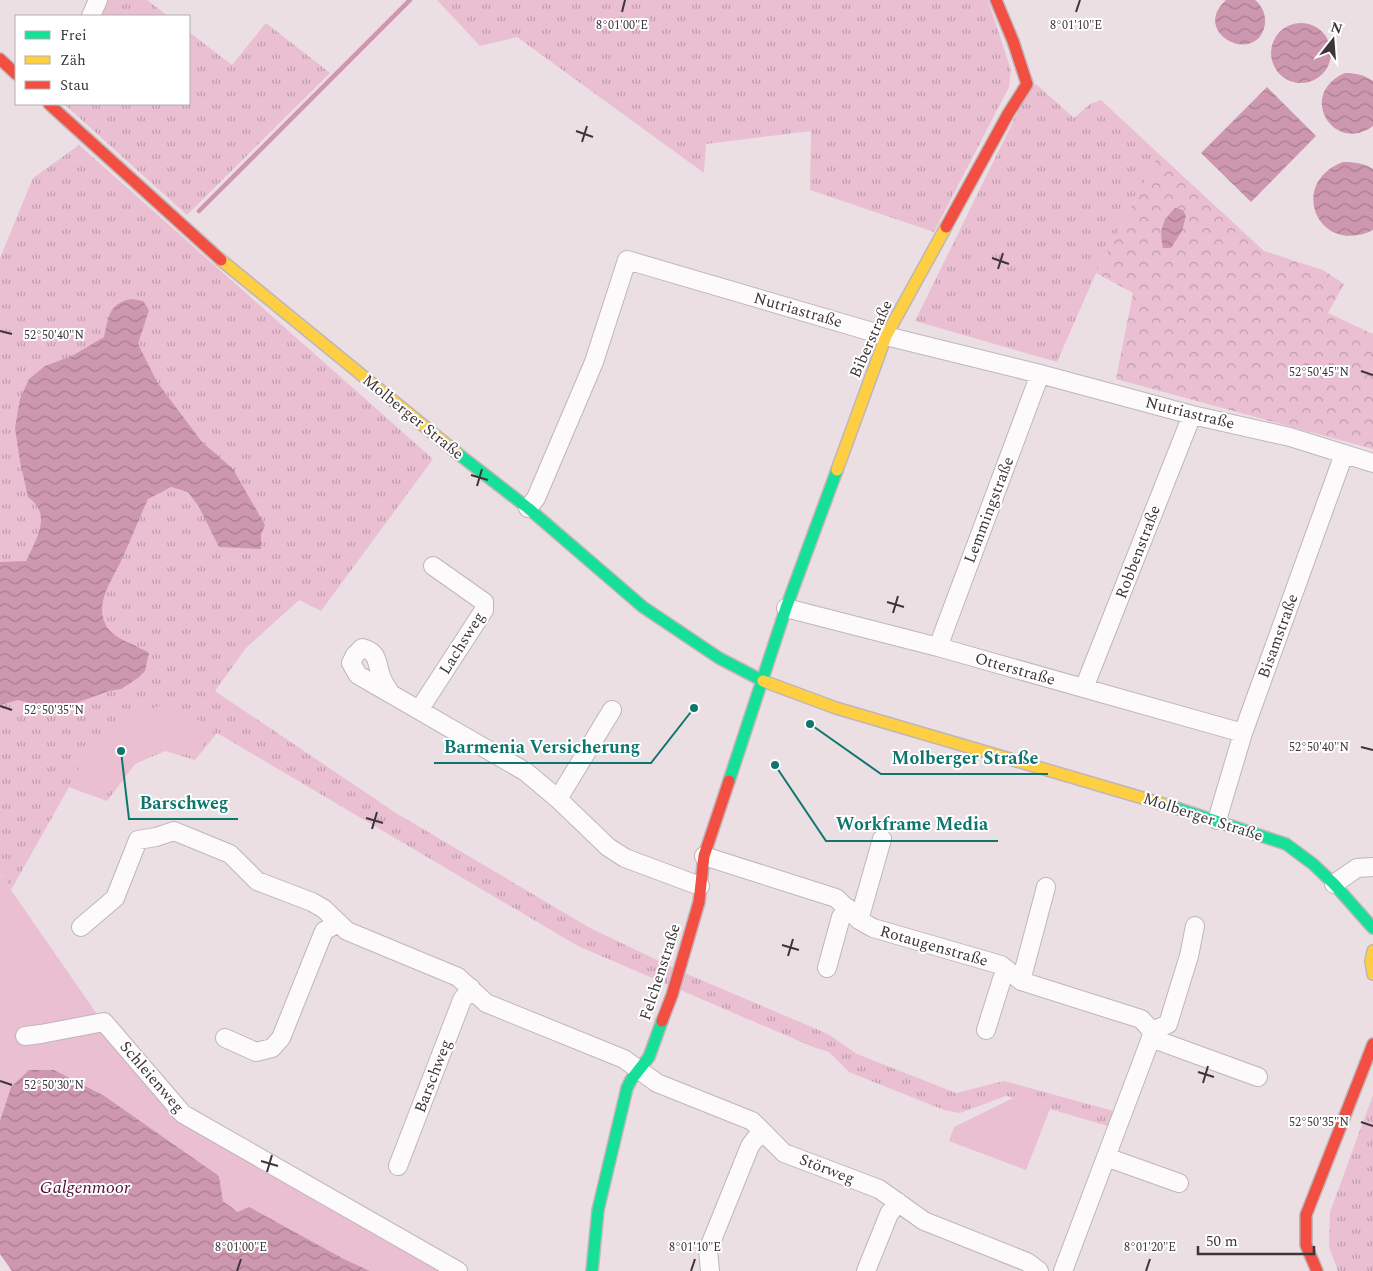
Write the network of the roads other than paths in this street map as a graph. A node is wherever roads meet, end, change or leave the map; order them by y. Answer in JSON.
{"nodes":[{"id":1,"x":98,"y":0,"type":"edge"},
{"id":2,"x":996,"y":0,"type":"edge"},
{"id":3,"x":91,"y":15,"type":"edge"},
{"id":4,"x":0,"y":59,"type":"edge"},
{"id":5,"x":15,"y":73,"type":"edge"},
{"id":6,"x":50,"y":105,"type":"edge"},
{"id":7,"x":886,"y":336,"type":"junction"},
{"id":8,"x":1040,"y":374,"type":"junction"},
{"id":9,"x":1192,"y":415,"type":"junction"},
{"id":10,"x":1344,"y":454,"type":"junction"},
{"id":11,"x":1373,"y":462,"type":"edge"},
{"id":12,"x":528,"y":508,"type":"junction"},
{"id":13,"x":433,"y":566,"type":"dead end"},
{"id":14,"x":786,"y":608,"type":"junction"},
{"id":15,"x":938,"y":647,"type":"junction"},
{"id":16,"x":762,"y":681,"type":"junction"},
{"id":17,"x":1084,"y":688,"type":"junction"},
{"id":18,"x":390,"y":694,"type":"dead end"},
{"id":19,"x":419,"y":710,"type":"junction"},
{"id":20,"x":612,"y":710,"type":"dead end"},
{"id":21,"x":1243,"y":733,"type":"junction"},
{"id":22,"x":558,"y":799,"type":"junction"},
{"id":23,"x":1217,"y":820,"type":"junction"},
{"id":24,"x":882,"y":839,"type":"dead end"},
{"id":25,"x":704,"y":856,"type":"junction"},
{"id":26,"x":1373,"y":866,"type":"edge"},
{"id":27,"x":1334,"y":884,"type":"junction"},
{"id":28,"x":700,"y":886,"type":"junction"},
{"id":29,"x":1046,"y":887,"type":"dead end"},
{"id":30,"x":853,"y":914,"type":"junction"},
{"id":31,"x":338,"y":923,"type":"junction"},
{"id":32,"x":1195,"y":926,"type":"dead end"},
{"id":33,"x":81,"y":927,"type":"dead end"},
{"id":34,"x":1373,"y":928,"type":"edge"},
{"id":35,"x":1373,"y":951,"type":"edge"},
{"id":36,"x":827,"y":968,"type":"dead end"},
{"id":37,"x":1373,"y":974,"type":"edge"},
{"id":38,"x":1014,"y":976,"type":"junction"},
{"id":39,"x":470,"y":988,"type":"junction"},
{"id":40,"x":986,"y":1030,"type":"dead end"},
{"id":41,"x":1152,"y":1035,"type":"junction"},
{"id":42,"x":25,"y":1036,"type":"dead end"},
{"id":43,"x":225,"y":1038,"type":"dead end"},
{"id":44,"x":1373,"y":1044,"type":"edge"},
{"id":45,"x":638,"y":1070,"type":"junction"},
{"id":46,"x":1258,"y":1077,"type":"dead end"},
{"id":47,"x":761,"y":1131,"type":"junction"},
{"id":48,"x":1334,"y":1140,"type":"junction"},
{"id":49,"x":1106,"y":1157,"type":"junction"},
{"id":50,"x":398,"y":1166,"type":"dead end"},
{"id":51,"x":1179,"y":1183,"type":"dead end"},
{"id":52,"x":898,"y":1202,"type":"junction"},
{"id":53,"x":1319,"y":1216,"type":"dead end"},
{"id":54,"x":1321,"y":1250,"type":"dead end"},
{"id":55,"x":1322,"y":1268,"type":"edge"},
{"id":56,"x":1036,"y":1270,"type":"edge"},
{"id":57,"x":458,"y":1271,"type":"edge"},
{"id":58,"x":592,"y":1271,"type":"edge"},
{"id":59,"x":710,"y":1271,"type":"edge"},
{"id":60,"x":866,"y":1271,"type":"edge"},
{"id":61,"x":1063,"y":1271,"type":"edge"}],
"edges":[{"from":1,"to":3,"type":"street"},
{"from":2,"to":7,"type":"main road","name":"Biberstraße"},
{"from":4,"to":5,"type":"main road"},
{"from":6,"to":12,"type":"main road","name":"Molberger Straße"},
{"from":7,"to":8,"type":"street","name":"Nutriastraße"},
{"from":7,"to":12,"type":"street","name":"Nutriastraße"},
{"from":7,"to":14,"type":"main road","name":"Biberstraße"},
{"from":8,"to":9,"type":"street","name":"Nutriastraße"},
{"from":8,"to":15,"type":"street","name":"Lemmingstraße"},
{"from":9,"to":10,"type":"street","name":"Nutriastraße"},
{"from":9,"to":17,"type":"street","name":"Robbenstraße"},
{"from":10,"to":11,"type":"street","name":"Nutriastraße"},
{"from":10,"to":21,"type":"street","name":"Bisamstraße"},
{"from":12,"to":16,"type":"main road","name":"Molberger Straße"},
{"from":13,"to":19,"type":"street","name":"Lachsweg"},
{"from":14,"to":15,"type":"street","name":"Otterstraße"},
{"from":14,"to":16,"type":"main road","name":"Biberstraße"},
{"from":15,"to":17,"type":"street","name":"Otterstraße"},
{"from":16,"to":23,"type":"main road","name":"Molberger Straße"},
{"from":16,"to":25,"type":"main road","name":"Felchenstraße"},
{"from":17,"to":21,"type":"street","name":"Otterstraße"},
{"from":18,"to":19,"type":"street"},
{"from":19,"to":22,"type":"street"},
{"from":20,"to":22,"type":"street"},
{"from":21,"to":23,"type":"street","name":"Bisamstraße"},
{"from":22,"to":28,"type":"street"},
{"from":23,"to":27,"type":"main road","name":"Molberger Straße"},
{"from":24,"to":30,"type":"street","name":"Rotaugenstraße"},
{"from":25,"to":28,"type":"main road","name":"Felchenstraße"},
{"from":25,"to":30,"type":"street","name":"Rotaugenstraße"},
{"from":26,"to":27,"type":"street"},
{"from":27,"to":34,"type":"main road","name":"Molberger Straße"},
{"from":28,"to":45,"type":"main road","name":"Felchenstraße"},
{"from":29,"to":38,"type":"street","name":"Rotaugenstraße"},
{"from":30,"to":36,"type":"street","name":"Rotaugenstraße"},
{"from":30,"to":38,"type":"street","name":"Rotaugenstraße"},
{"from":31,"to":33,"type":"street"},
{"from":31,"to":39,"type":"street"},
{"from":31,"to":43,"type":"street"},
{"from":32,"to":41,"type":"street"},
{"from":35,"to":37,"type":"main road"},
{"from":38,"to":40,"type":"street","name":"Rotaugenstraße"},
{"from":38,"to":41,"type":"street","name":"Rotaugenstraße"},
{"from":39,"to":45,"type":"street"},
{"from":39,"to":50,"type":"street","name":"Barschweg"},
{"from":41,"to":46,"type":"street","name":"Rotaugenstraße"},
{"from":41,"to":49,"type":"street"},
{"from":42,"to":57,"type":"street","name":"Schleienweg"},
{"from":44,"to":48,"type":"main road"},
{"from":45,"to":47,"type":"street","name":"Störweg"},
{"from":45,"to":58,"type":"main road","name":"Felchenstraße"},
{"from":47,"to":52,"type":"street","name":"Störweg"},
{"from":47,"to":59,"type":"street"},
{"from":48,"to":53,"type":"main road"},
{"from":48,"to":55,"type":"main road"},
{"from":49,"to":51,"type":"street"},
{"from":49,"to":61,"type":"street"},
{"from":52,"to":56,"type":"street","name":"Störweg"},
{"from":52,"to":60,"type":"street"},
{"from":54,"to":55,"type":"main road"}]}
